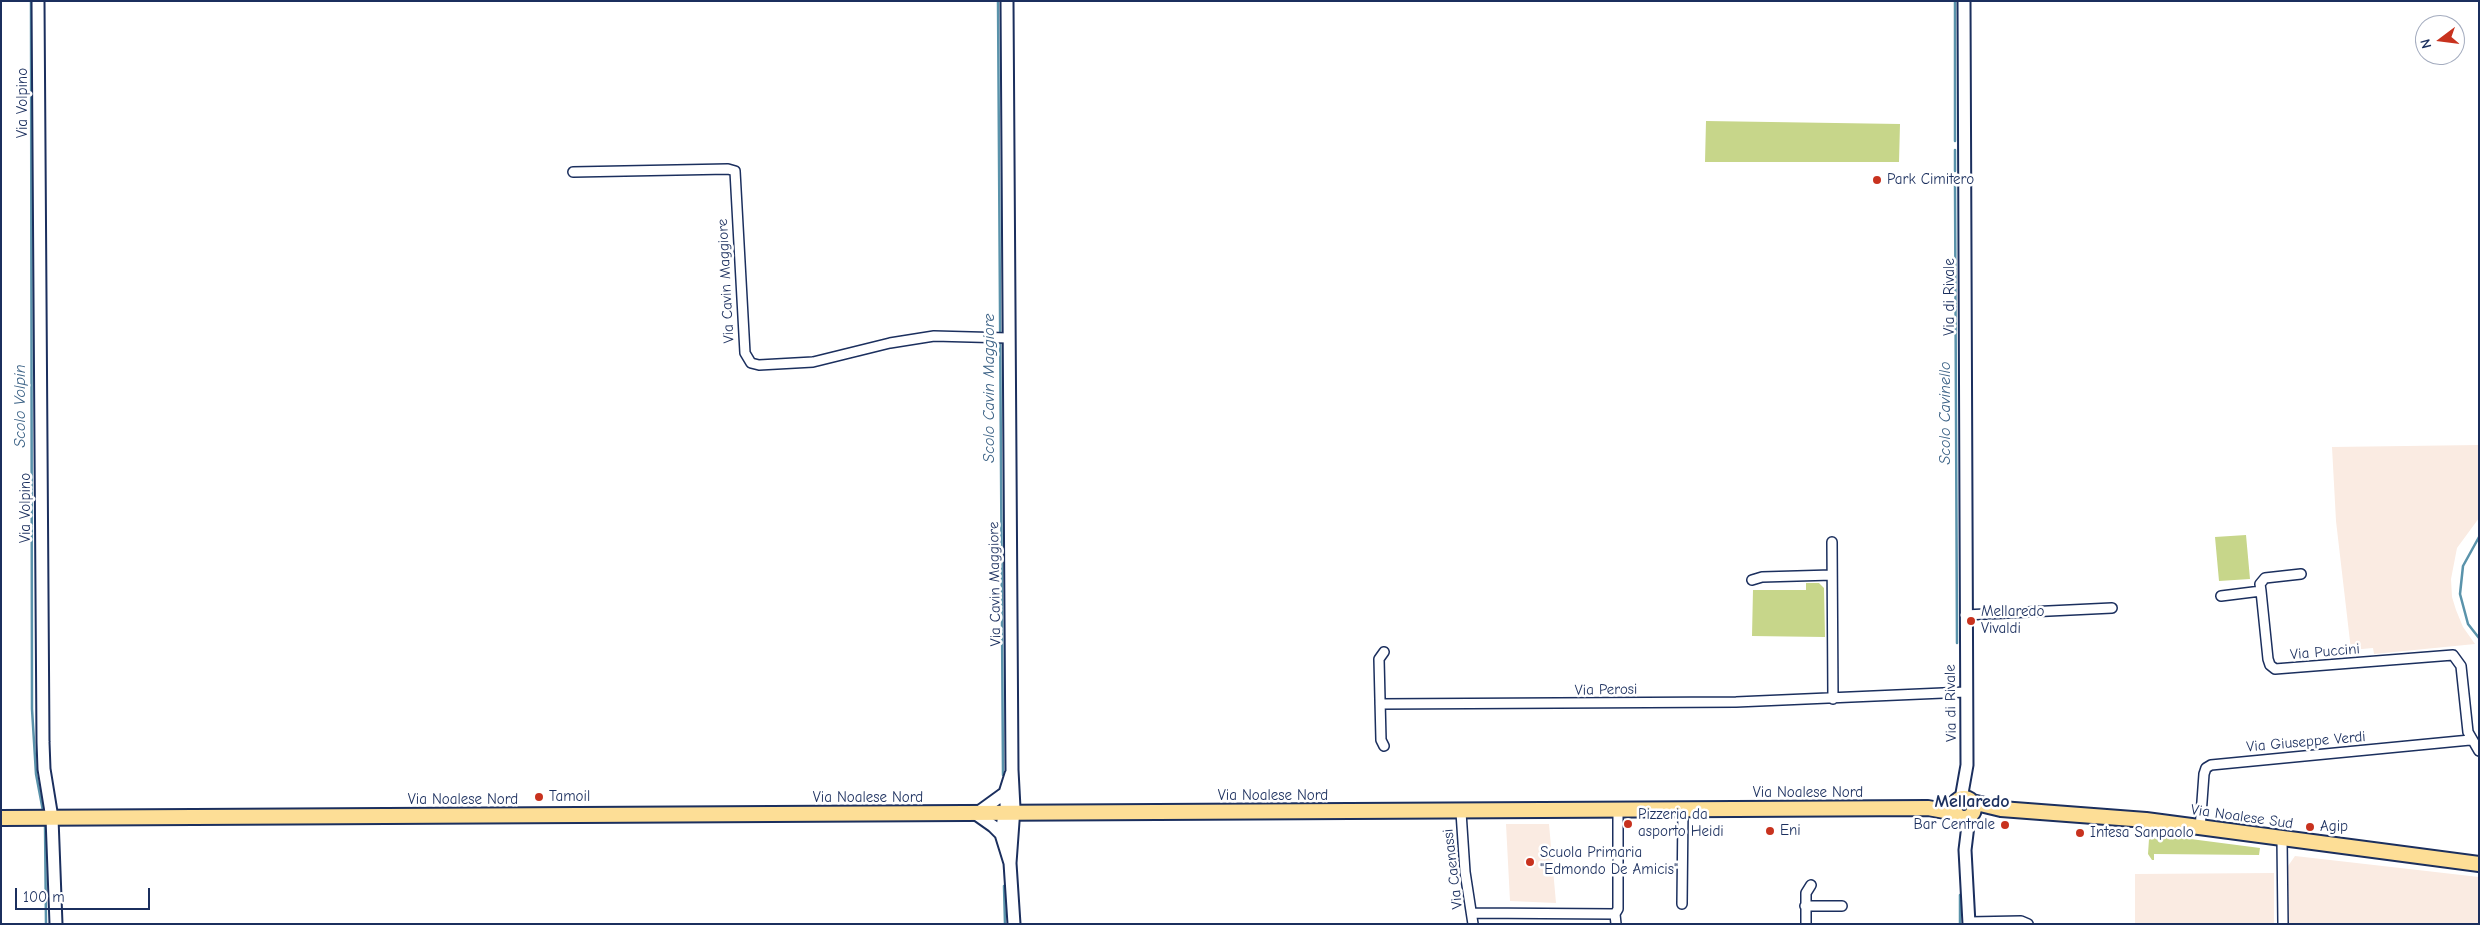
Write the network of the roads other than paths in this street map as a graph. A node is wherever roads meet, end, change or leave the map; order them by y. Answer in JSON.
{"nodes":[{"id":1,"x":38,"y":1,"type":"edge"},
{"id":2,"x":1007,"y":1,"type":"edge"},
{"id":3,"x":1964,"y":1,"type":"edge"},
{"id":4,"x":573,"y":172,"type":"dead end"},
{"id":5,"x":1001,"y":337,"type":"junction"},
{"id":6,"x":1832,"y":542,"type":"dead end"},
{"id":7,"x":2301,"y":574,"type":"dead end"},
{"id":8,"x":1832,"y":575,"type":"junction"},
{"id":9,"x":1752,"y":580,"type":"dead end"},
{"id":10,"x":2261,"y":591,"type":"junction"},
{"id":11,"x":2221,"y":596,"type":"dead end"},
{"id":12,"x":2112,"y":608,"type":"dead end"},
{"id":13,"x":1966,"y":615,"type":"junction"},
{"id":14,"x":1384,"y":652,"type":"dead end"},
{"id":15,"x":1966,"y":692,"type":"junction"},
{"id":16,"x":1833,"y":699,"type":"junction"},
{"id":17,"x":1380,"y":704,"type":"junction"},
{"id":18,"x":2470,"y":740,"type":"junction"},
{"id":19,"x":1384,"y":746,"type":"dead end"},
{"id":20,"x":2479,"y":751,"type":"edge"},
{"id":21,"x":1012,"y":770,"type":"junction"},
{"id":22,"x":1005,"y":793,"type":"junction"},
{"id":23,"x":1964,"y":808,"type":"junction"},
{"id":24,"x":1618,"y":810,"type":"junction"},
{"id":25,"x":1683,"y":810,"type":"junction"},
{"id":26,"x":1461,"y":812,"type":"junction"},
{"id":27,"x":1011,"y":813,"type":"junction"},
{"id":28,"x":976,"y":814,"type":"junction"},
{"id":29,"x":1,"y":818,"type":"edge"},
{"id":30,"x":52,"y":818,"type":"junction"},
{"id":31,"x":2200,"y":829,"type":"junction"},
{"id":32,"x":1001,"y":834,"type":"junction"},
{"id":33,"x":2282,"y":839,"type":"junction"},
{"id":34,"x":1010,"y":863,"type":"junction"},
{"id":35,"x":2479,"y":864,"type":"edge"},
{"id":36,"x":1811,"y":885,"type":"dead end"},
{"id":37,"x":1682,"y":904,"type":"dead end"},
{"id":38,"x":1805,"y":906,"type":"junction"},
{"id":39,"x":1842,"y":906,"type":"dead end"},
{"id":40,"x":1472,"y":913,"type":"junction"},
{"id":41,"x":1615,"y":914,"type":"junction"},
{"id":42,"x":1969,"y":923,"type":"edge"},
{"id":43,"x":1984,"y":923,"type":"edge"},
{"id":44,"x":56,"y":924,"type":"edge"},
{"id":45,"x":1014,"y":924,"type":"edge"},
{"id":46,"x":1473,"y":924,"type":"edge"},
{"id":47,"x":1616,"y":924,"type":"edge"},
{"id":48,"x":1806,"y":924,"type":"edge"},
{"id":49,"x":2028,"y":924,"type":"edge"},
{"id":50,"x":2283,"y":924,"type":"edge"}],
"edges":[{"from":1,"to":30,"type":"street","name":"Via Volpino"},
{"from":2,"to":5,"type":"street","name":"Via Cavin Maggiore"},
{"from":3,"to":13,"type":"street","name":"Via di Rivale"},
{"from":4,"to":5,"type":"street","name":"Via Cavin Maggiore"},
{"from":5,"to":21,"type":"street","name":"Via Cavin Maggiore"},
{"from":6,"to":8,"type":"street"},
{"from":7,"to":10,"type":"street"},
{"from":8,"to":9,"type":"street"},
{"from":8,"to":16,"type":"street"},
{"from":10,"to":11,"type":"street"},
{"from":10,"to":18,"type":"street","name":"Via Puccini"},
{"from":12,"to":13,"type":"street"},
{"from":13,"to":15,"type":"street","name":"Via di Rivale"},
{"from":14,"to":17,"type":"street"},
{"from":15,"to":16,"type":"street","name":"Via Perosi"},
{"from":15,"to":23,"type":"street","name":"Via di Rivale"},
{"from":16,"to":17,"type":"street","name":"Via Perosi"},
{"from":17,"to":19,"type":"street"},
{"from":18,"to":20,"type":"street"},
{"from":18,"to":31,"type":"street","name":"Via Giuseppe Verdi"},
{"from":21,"to":22,"type":"street","name":"Via Cavin Maggiore"},
{"from":21,"to":27,"type":"street","name":"Via Cavin Maggiore"},
{"from":22,"to":27,"type":"street","name":"Via Cavin Maggiore"},
{"from":22,"to":28,"type":"street"},
{"from":23,"to":25,"type":"main road","name":"Via Noalese Nord"},
{"from":23,"to":31,"type":"main road","name":"Via Noalese Sud"},
{"from":23,"to":42,"type":"street"},
{"from":24,"to":25,"type":"main road","name":"Via Noalese Nord"},
{"from":24,"to":26,"type":"main road","name":"Via Noalese Nord"},
{"from":24,"to":41,"type":"street"},
{"from":25,"to":37,"type":"street"},
{"from":26,"to":27,"type":"main road","name":"Via Noalese Nord"},
{"from":26,"to":40,"type":"street","name":"Via Caenassi"},
{"from":27,"to":28,"type":"main road","name":"Via Noalese Nord"},
{"from":27,"to":32,"type":"street","name":"Via Cavin Maggiore"},
{"from":27,"to":34,"type":"street","name":"Via Cavin Maggiore"},
{"from":28,"to":30,"type":"main road","name":"Via Noalese Nord"},
{"from":28,"to":32,"type":"street"},
{"from":29,"to":30,"type":"main road","name":"Via Noalese Nord"},
{"from":30,"to":44,"type":"street","name":"Via Volpino"},
{"from":31,"to":33,"type":"main road","name":"Via Noalese Sud"},
{"from":32,"to":34,"type":"street","name":"Via Cavin Maggiore"},
{"from":33,"to":35,"type":"main road","name":"Via Noalese Sud"},
{"from":33,"to":50,"type":"street"},
{"from":34,"to":45,"type":"street","name":"Via Cavin Maggiore"},
{"from":36,"to":38,"type":"street"},
{"from":38,"to":39,"type":"street"},
{"from":38,"to":48,"type":"street"},
{"from":40,"to":41,"type":"street"},
{"from":40,"to":46,"type":"street","name":"Via Caenassi"},
{"from":41,"to":47,"type":"street"},
{"from":42,"to":43,"type":"street"},
{"from":43,"to":49,"type":"street"}]}
